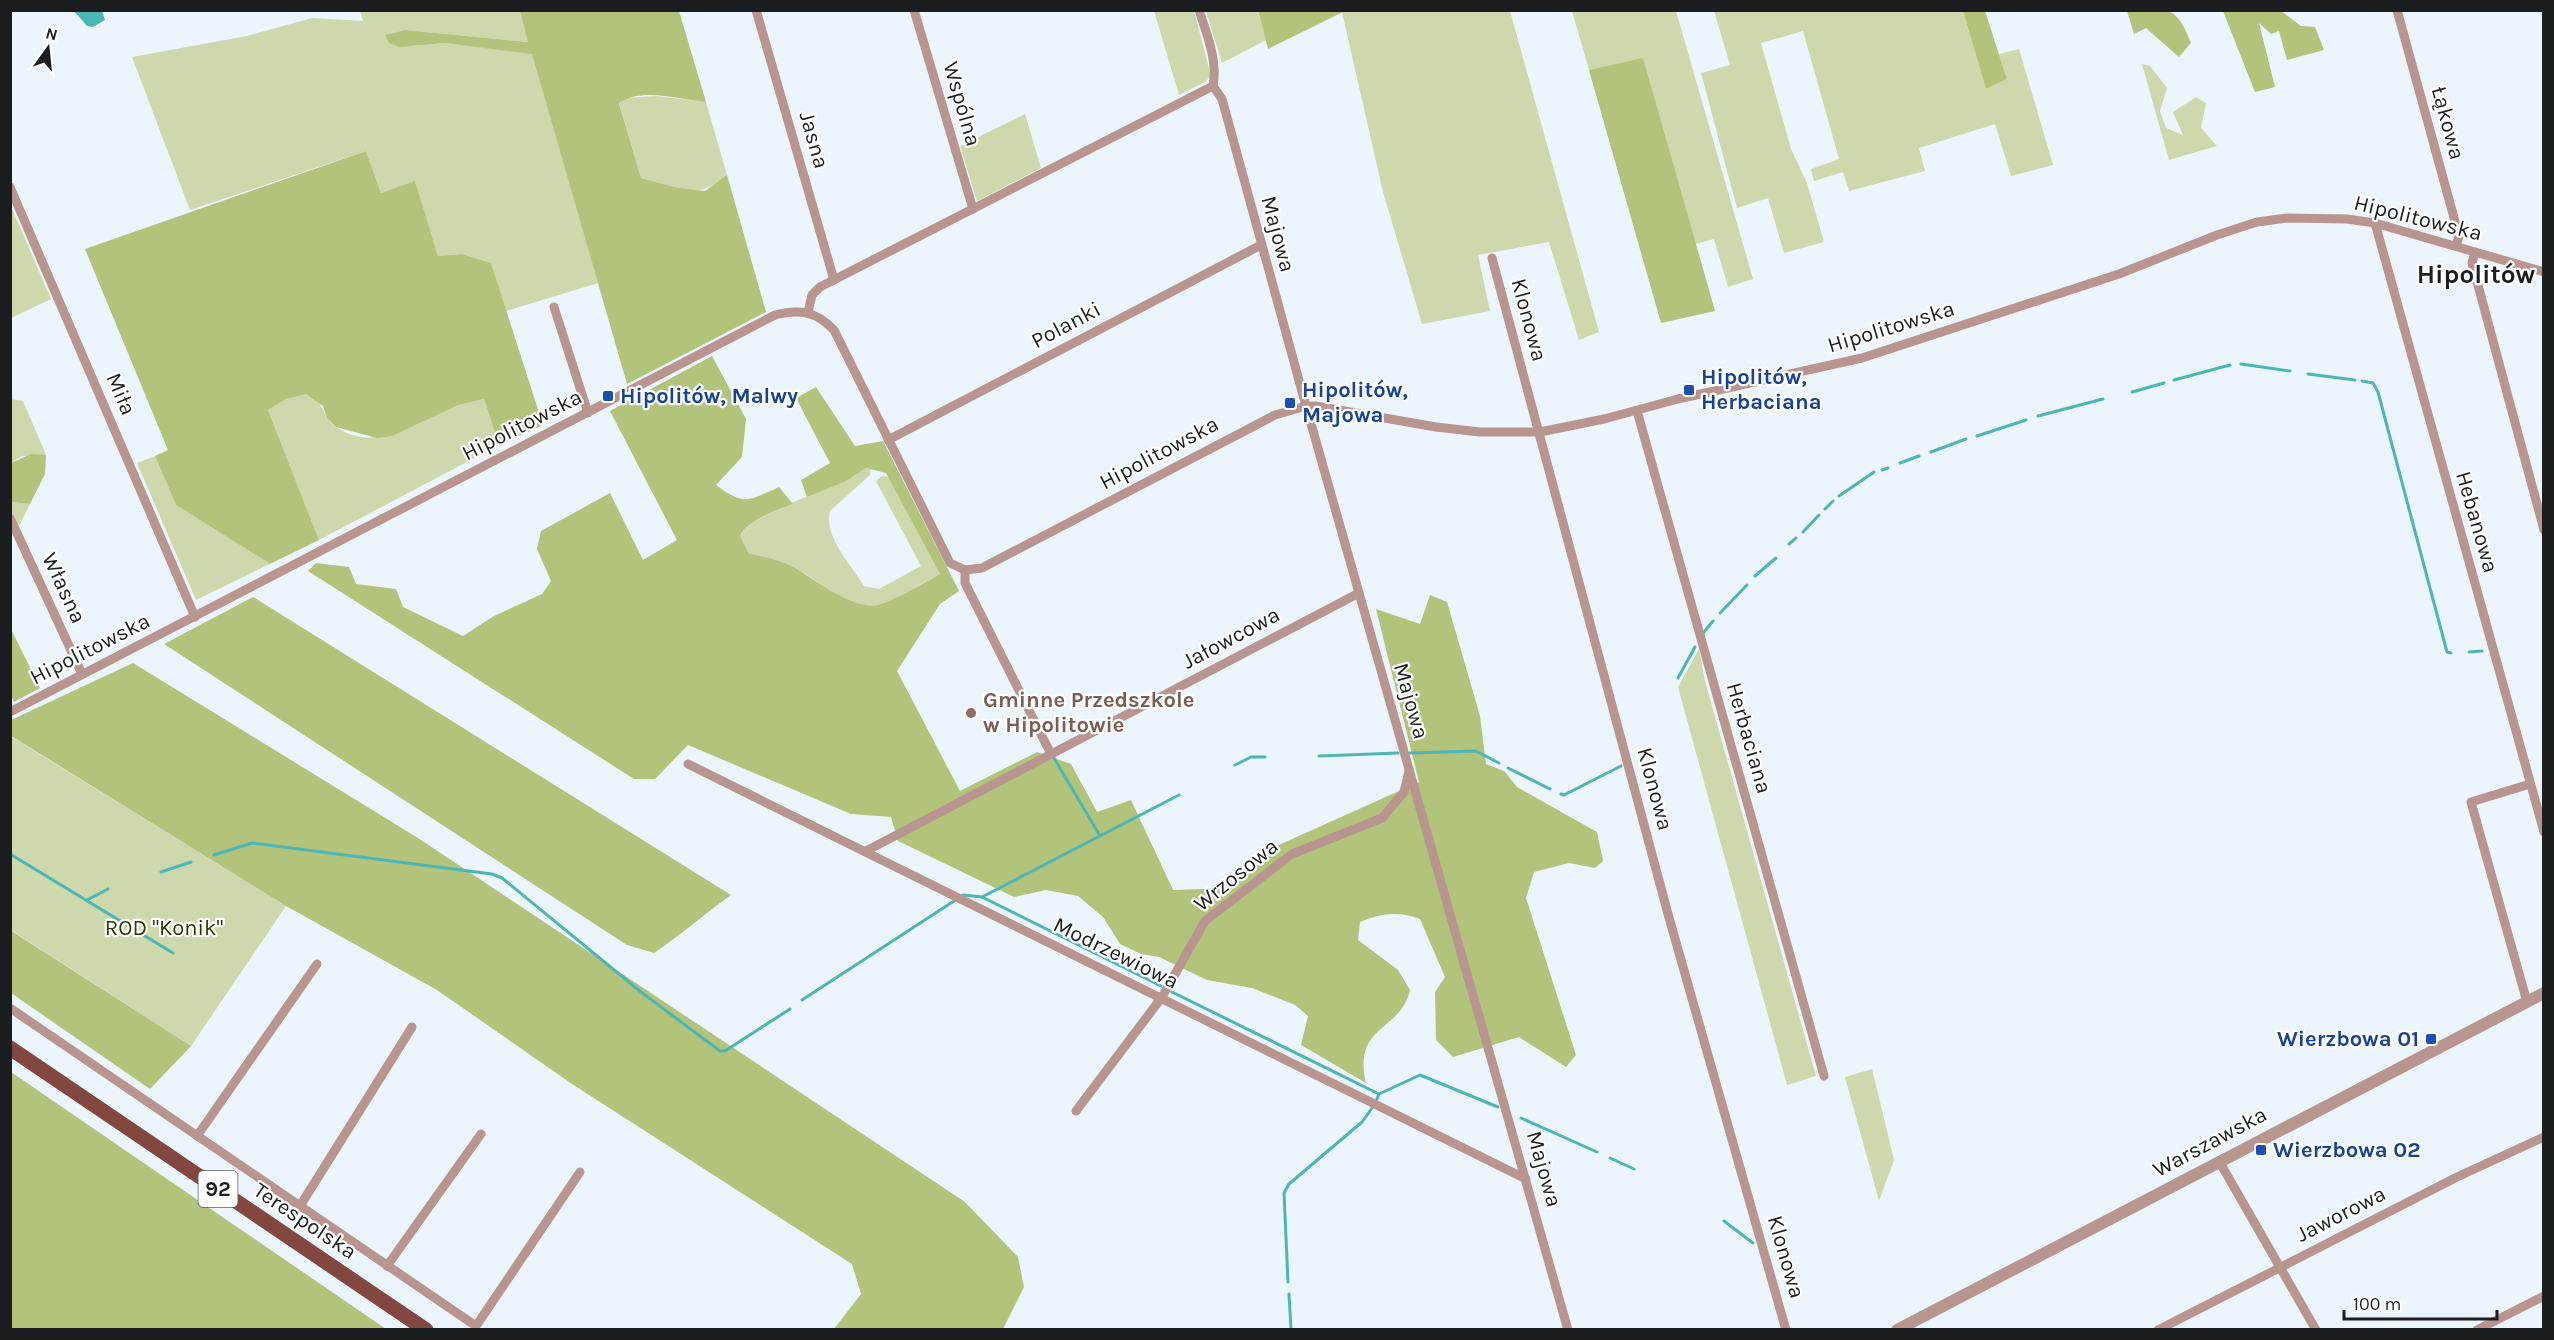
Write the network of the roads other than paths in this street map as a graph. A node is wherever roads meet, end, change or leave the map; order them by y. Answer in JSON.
{"nodes":[{"id":1,"x":756,"y":10,"type":"edge"},
{"id":2,"x":914,"y":10,"type":"edge"},
{"id":3,"x":1199,"y":10,"type":"edge"},
{"id":4,"x":2397,"y":10,"type":"edge"},
{"id":5,"x":1213,"y":86,"type":"junction"},
{"id":6,"x":10,"y":188,"type":"edge"},
{"id":7,"x":973,"y":210,"type":"junction"},
{"id":8,"x":2375,"y":223,"type":"junction"},
{"id":9,"x":1261,"y":245,"type":"junction"},
{"id":10,"x":2456,"y":246,"type":"junction"},
{"id":11,"x":2475,"y":252,"type":"junction"},
{"id":12,"x":1492,"y":258,"type":"dead end"},
{"id":13,"x":2544,"y":272,"type":"edge"},
{"id":14,"x":834,"y":280,"type":"junction"},
{"id":15,"x":554,"y":307,"type":"dead end"},
{"id":16,"x":808,"y":312,"type":"junction"},
{"id":17,"x":1306,"y":406,"type":"junction"},
{"id":18,"x":1637,"y":411,"type":"junction"},
{"id":19,"x":588,"y":413,"type":"junction"},
{"id":20,"x":1540,"y":432,"type":"junction"},
{"id":21,"x":888,"y":440,"type":"junction"},
{"id":22,"x":10,"y":518,"type":"edge"},
{"id":23,"x":2544,"y":530,"type":"edge"},
{"id":24,"x":965,"y":570,"type":"junction"},
{"id":25,"x":1359,"y":592,"type":"junction"},
{"id":26,"x":195,"y":617,"type":"junction"},
{"id":27,"x":82,"y":674,"type":"junction"},
{"id":28,"x":10,"y":712,"type":"edge"},
{"id":29,"x":1051,"y":754,"type":"junction"},
{"id":30,"x":688,"y":764,"type":"dead end"},
{"id":31,"x":1410,"y":769,"type":"junction"},
{"id":32,"x":2530,"y":784,"type":"junction"},
{"id":33,"x":2544,"y":832,"type":"edge"},
{"id":34,"x":866,"y":851,"type":"junction"},
{"id":35,"x":316,"y":964,"type":"dead end"},
{"id":36,"x":2544,"y":993,"type":"edge"},
{"id":37,"x":1162,"y":997,"type":"junction"},
{"id":38,"x":2527,"y":1002,"type":"junction"},
{"id":39,"x":10,"y":1008,"type":"edge"},
{"id":40,"x":412,"y":1027,"type":"dead end"},
{"id":41,"x":10,"y":1048,"type":"edge"},
{"id":42,"x":1824,"y":1076,"type":"dead end"},
{"id":43,"x":1076,"y":1111,"type":"dead end"},
{"id":44,"x":481,"y":1134,"type":"dead end"},
{"id":45,"x":197,"y":1136,"type":"junction"},
{"id":46,"x":2544,"y":1137,"type":"edge"},
{"id":47,"x":2219,"y":1161,"type":"junction"},
{"id":48,"x":580,"y":1172,"type":"dead end"},
{"id":49,"x":1526,"y":1179,"type":"junction"},
{"id":50,"x":300,"y":1206,"type":"junction"},
{"id":51,"x":387,"y":1266,"type":"junction"},
{"id":52,"x":2281,"y":1266,"type":"junction"},
{"id":53,"x":2544,"y":1296,"type":"edge"},
{"id":54,"x":426,"y":1329,"type":"edge"},
{"id":55,"x":1569,"y":1329,"type":"edge"},
{"id":56,"x":1786,"y":1329,"type":"edge"},
{"id":57,"x":1897,"y":1329,"type":"edge"},
{"id":58,"x":2158,"y":1329,"type":"edge"},
{"id":59,"x":2316,"y":1329,"type":"edge"},
{"id":60,"x":2477,"y":1329,"type":"edge"}],
"edges":[{"from":1,"to":14,"type":"street","name":"Jasna"},
{"from":2,"to":7,"type":"street","name":"Wspólna"},
{"from":3,"to":5,"type":"street"},
{"from":4,"to":10,"type":"street","name":"Łąkowa"},
{"from":5,"to":7,"type":"street"},
{"from":5,"to":9,"type":"street","name":"Majowa"},
{"from":6,"to":26,"type":"street","name":"Miła"},
{"from":7,"to":14,"type":"street"},
{"from":8,"to":10,"type":"street","name":"Hipolitowska"},
{"from":8,"to":18,"type":"street","name":"Hipolitowska"},
{"from":8,"to":32,"type":"street","name":"Hebanowa"},
{"from":9,"to":17,"type":"street","name":"Majowa"},
{"from":9,"to":21,"type":"street","name":"Polanki"},
{"from":10,"to":11,"type":"street","name":"Hipolitowska"},
{"from":11,"to":13,"type":"street","name":"Hipolitowska"},
{"from":11,"to":23,"type":"street"},
{"from":12,"to":20,"type":"street","name":"Klonowa"},
{"from":14,"to":16,"type":"street"},
{"from":15,"to":19,"type":"street"},
{"from":16,"to":19,"type":"street","name":"Hipolitowska"},
{"from":16,"to":21,"type":"street"},
{"from":17,"to":20,"type":"street","name":"Hipolitowska"},
{"from":17,"to":24,"type":"street","name":"Hipolitowska"},
{"from":17,"to":25,"type":"street","name":"Majowa"},
{"from":18,"to":20,"type":"street","name":"Hipolitowska"},
{"from":18,"to":42,"type":"street","name":"Herbaciana"},
{"from":19,"to":26,"type":"street","name":"Hipolitowska"},
{"from":20,"to":56,"type":"street","name":"Klonowa"},
{"from":21,"to":24,"type":"street"},
{"from":22,"to":27,"type":"street","name":"Własna"},
{"from":24,"to":29,"type":"street"},
{"from":25,"to":29,"type":"street","name":"Jałowcowa"},
{"from":25,"to":31,"type":"street","name":"Majowa"},
{"from":26,"to":27,"type":"street","name":"Hipolitowska"},
{"from":27,"to":28,"type":"street","name":"Hipolitowska"},
{"from":29,"to":34,"type":"street","name":"Jałowcowa"},
{"from":30,"to":34,"type":"street","name":"Modrzewiowa"},
{"from":31,"to":37,"type":"street","name":"Wrzosowa"},
{"from":31,"to":49,"type":"street","name":"Majowa"},
{"from":32,"to":33,"type":"street","name":"Hebanowa"},
{"from":32,"to":38,"type":"street"},
{"from":34,"to":37,"type":"street","name":"Modrzewiowa"},
{"from":35,"to":45,"type":"street"},
{"from":36,"to":38,"type":"street","name":"Warszawska"},
{"from":37,"to":43,"type":"street","name":"Wrzosowa"},
{"from":37,"to":49,"type":"street","name":"Modrzewiowa"},
{"from":38,"to":47,"type":"street","name":"Warszawska"},
{"from":39,"to":45,"type":"street"},
{"from":40,"to":50,"type":"street"},
{"from":41,"to":54,"type":"main road","name":"Terespolska","number":"92"},
{"from":44,"to":51,"type":"street"},
{"from":45,"to":50,"type":"street"},
{"from":46,"to":52,"type":"street","name":"Jaworowa"},
{"from":47,"to":52,"type":"street"},
{"from":47,"to":57,"type":"street","name":"Warszawska"},
{"from":48,"to":51,"type":"street"},
{"from":49,"to":55,"type":"street","name":"Majowa"},
{"from":50,"to":51,"type":"street"},
{"from":52,"to":58,"type":"street","name":"Jaworowa"},
{"from":52,"to":59,"type":"street"},
{"from":53,"to":60,"type":"street"}]}
